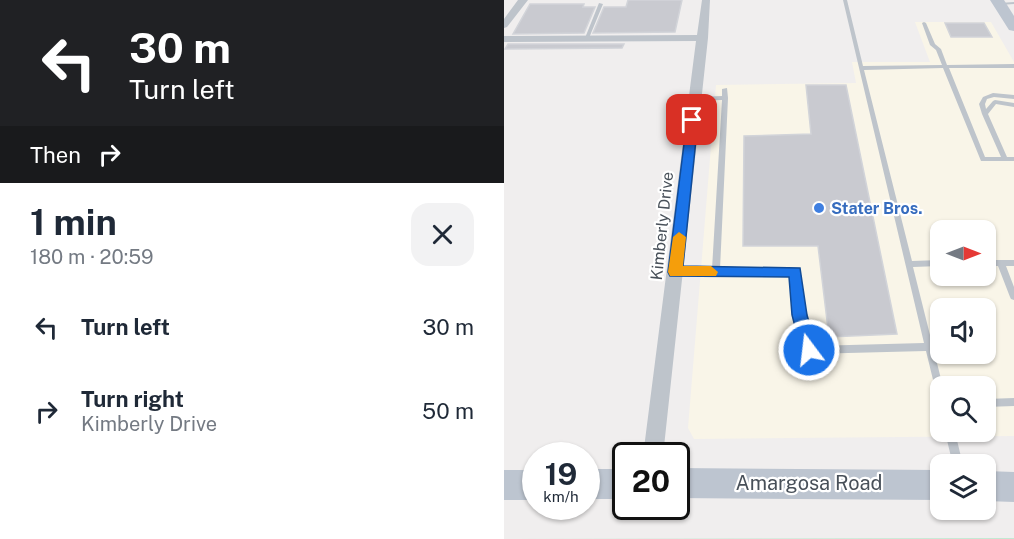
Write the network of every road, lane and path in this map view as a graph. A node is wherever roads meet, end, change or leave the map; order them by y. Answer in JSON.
{"nodes":[{"id":1,"x":523,"y":0,"type":"edge"},
{"id":2,"x":706,"y":0,"type":"edge"},
{"id":3,"x":845,"y":0,"type":"edge"},
{"id":4,"x":1004,"y":2,"type":"edge"},
{"id":5,"x":601,"y":4,"type":"dead end"},
{"id":6,"x":924,"y":23,"type":"dead end"},
{"id":7,"x":504,"y":25,"type":"edge"},
{"id":8,"x":1014,"y":27,"type":"edge"},
{"id":9,"x":587,"y":38,"type":"junction"},
{"id":10,"x":703,"y":38,"type":"junction"},
{"id":11,"x":504,"y":39,"type":"edge"},
{"id":12,"x":1014,"y":66,"type":"edge"},
{"id":13,"x":945,"y":67,"type":"junction"},
{"id":14,"x":861,"y":68,"type":"junction"},
{"id":15,"x":726,"y":89,"type":"dead end"},
{"id":16,"x":1014,"y":97,"type":"edge"},
{"id":17,"x":725,"y":98,"type":"junction"},
{"id":18,"x":695,"y":99,"type":"junction"},
{"id":19,"x":1014,"y":105,"type":"edge"},
{"id":20,"x":985,"y":114,"type":"junction"},
{"id":21,"x":1005,"y":159,"type":"junction"},
{"id":22,"x":1014,"y":159,"type":"edge"},
{"id":23,"x":930,"y":263,"type":"edge"},
{"id":24,"x":996,"y":263,"type":"edge"},
{"id":25,"x":1001,"y":263,"type":"junction"},
{"id":26,"x":1014,"y":263,"type":"edge"},
{"id":27,"x":909,"y":264,"type":"junction"},
{"id":28,"x":675,"y":272,"type":"junction"},
{"id":29,"x":716,"y":272,"type":"junction"},
{"id":30,"x":1014,"y":297,"type":"edge"},
{"id":31,"x":929,"y":347,"type":"junction"},
{"id":32,"x":936,"y":376,"type":"edge"},
{"id":33,"x":996,"y":402,"type":"edge"},
{"id":34,"x":1014,"y":402,"type":"edge"},
{"id":35,"x":655,"y":442,"type":"edge"},
{"id":36,"x":690,"y":483,"type":"edge"},
{"id":37,"x":504,"y":485,"type":"edge"},
{"id":38,"x":522,"y":485,"type":"edge"},
{"id":39,"x":930,"y":485,"type":"edge"},
{"id":40,"x":996,"y":486,"type":"edge"},
{"id":41,"x":1014,"y":487,"type":"edge"}],
"edges":[{"from":1,"to":7,"type":"street"},
{"from":2,"to":10,"type":"street","name":"Kimberly Drive"},
{"from":3,"to":14,"type":"lane"},
{"from":4,"to":8,"type":"main road"},
{"from":5,"to":9,"type":"lane"},
{"from":6,"to":13,"type":"lane"},
{"from":9,"to":10,"type":"street"},
{"from":9,"to":11,"type":"street"},
{"from":10,"to":18,"type":"street","name":"Kimberly Drive"},
{"from":12,"to":13,"type":"lane"},
{"from":13,"to":14,"type":"lane"},
{"from":13,"to":21,"type":"lane"},
{"from":14,"to":27,"type":"lane"},
{"from":15,"to":17,"type":"lane"},
{"from":16,"to":20,"type":"lane"},
{"from":17,"to":18,"type":"lane"},
{"from":17,"to":29,"type":"lane"},
{"from":18,"to":28,"type":"street","name":"Kimberly Drive"},
{"from":19,"to":20,"type":"lane"},
{"from":20,"to":21,"type":"lane"},
{"from":21,"to":22,"type":"lane"},
{"from":23,"to":27,"type":"lane"},
{"from":24,"to":25,"type":"lane"},
{"from":25,"to":26,"type":"lane"},
{"from":25,"to":30,"type":"lane"},
{"from":27,"to":31,"type":"lane"},
{"from":28,"to":29,"type":"lane"},
{"from":28,"to":35,"type":"street","name":"Kimberly Drive"},
{"from":29,"to":31,"type":"lane"},
{"from":31,"to":32,"type":"lane"},
{"from":33,"to":34,"type":"lane"},
{"from":36,"to":39,"type":"main road","name":"Amargosa Road"},
{"from":37,"to":38,"type":"main road"},
{"from":40,"to":41,"type":"main road"}]}
